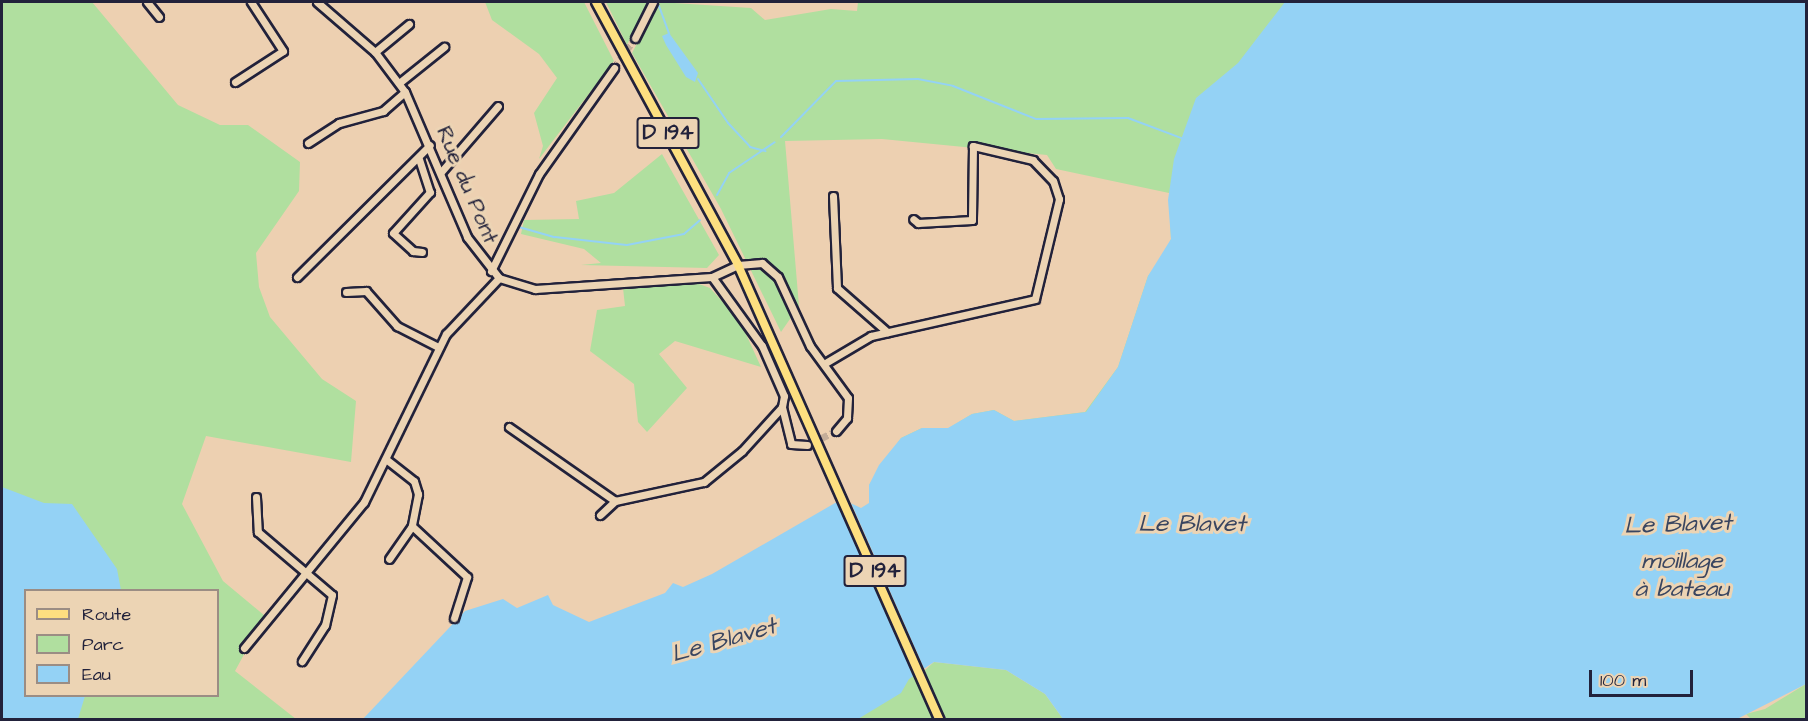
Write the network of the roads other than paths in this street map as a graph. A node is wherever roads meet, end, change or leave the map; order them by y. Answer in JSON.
{"nodes":[{"id":1,"x":147,"y":2,"type":"edge"},
{"id":2,"x":251,"y":2,"type":"edge"},
{"id":3,"x":317,"y":2,"type":"edge"},
{"id":4,"x":596,"y":2,"type":"edge"},
{"id":5,"x":653,"y":2,"type":"edge"},
{"id":6,"x":159,"y":17,"type":"dead end"},
{"id":7,"x":409,"y":24,"type":"dead end"},
{"id":8,"x":635,"y":38,"type":"tunnel mouth"},
{"id":9,"x":444,"y":46,"type":"dead end"},
{"id":10,"x":375,"y":52,"type":"junction"},
{"id":11,"x":614,"y":68,"type":"tunnel mouth"},
{"id":12,"x":235,"y":82,"type":"dead end"},
{"id":13,"x":399,"y":83,"type":"junction"},
{"id":14,"x":405,"y":92,"type":"junction"},
{"id":15,"x":498,"y":106,"type":"dead end"},
{"id":16,"x":308,"y":143,"type":"dead end"},
{"id":17,"x":430,"y":145,"type":"junction"},
{"id":18,"x":419,"y":159,"type":"junction"},
{"id":19,"x":441,"y":172,"type":"junction"},
{"id":20,"x":833,"y":196,"type":"dead end"},
{"id":21,"x":913,"y":219,"type":"dead end"},
{"id":22,"x":422,"y":252,"type":"dead end"},
{"id":23,"x":738,"y":265,"type":"junction"},
{"id":24,"x":491,"y":271,"type":"junction"},
{"id":25,"x":297,"y":278,"type":"dead end"},
{"id":26,"x":499,"y":278,"type":"junction"},
{"id":27,"x":712,"y":278,"type":"junction"},
{"id":28,"x":346,"y":292,"type":"dead end"},
{"id":29,"x":887,"y":333,"type":"junction"},
{"id":30,"x":438,"y":347,"type":"junction"},
{"id":31,"x":827,"y":362,"type":"junction"},
{"id":32,"x":782,"y":406,"type":"junction"},
{"id":33,"x":509,"y":427,"type":"dead end"},
{"id":34,"x":836,"y":431,"type":"tunnel mouth"},
{"id":35,"x":807,"y":445,"type":"dead end"},
{"id":36,"x":387,"y":460,"type":"junction"},
{"id":37,"x":256,"y":497,"type":"dead end"},
{"id":38,"x":615,"y":501,"type":"junction"},
{"id":39,"x":600,"y":515,"type":"dead end"},
{"id":40,"x":412,"y":526,"type":"junction"},
{"id":41,"x":389,"y":559,"type":"dead end"},
{"id":42,"x":308,"y":571,"type":"junction"},
{"id":43,"x":453,"y":618,"type":"dead end"},
{"id":44,"x":244,"y":648,"type":"dead end"},
{"id":45,"x":302,"y":661,"type":"dead end"},
{"id":46,"x":941,"y":720,"type":"edge"}],
"edges":[{"from":1,"to":6,"type":"street"},
{"from":2,"to":12,"type":"street"},
{"from":3,"to":10,"type":"street","name":"Rue du Pont"},
{"from":4,"to":23,"type":"main road","number":"D 194"},
{"from":5,"to":8,"type":"street"},
{"from":7,"to":10,"type":"street"},
{"from":9,"to":13,"type":"street"},
{"from":10,"to":13,"type":"street","name":"Rue du Pont"},
{"from":11,"to":24,"type":"street"},
{"from":13,"to":14,"type":"street","name":"Rue du Pont"},
{"from":14,"to":16,"type":"street"},
{"from":14,"to":17,"type":"street","name":"Rue du Pont"},
{"from":15,"to":19,"type":"street"},
{"from":17,"to":18,"type":"street"},
{"from":17,"to":19,"type":"street","name":"Rue du Pont"},
{"from":18,"to":22,"type":"street"},
{"from":18,"to":25,"type":"street"},
{"from":19,"to":24,"type":"street","name":"Rue du Pont"},
{"from":20,"to":29,"type":"street"},
{"from":21,"to":29,"type":"street"},
{"from":23,"to":27,"type":"street","name":"Rue du Pont"},
{"from":23,"to":31,"type":"street"},
{"from":23,"to":46,"type":"main road","number":"D 194"},
{"from":24,"to":26,"type":"street","name":"Rue du Pont"},
{"from":26,"to":27,"type":"street","name":"Rue du Pont"},
{"from":26,"to":30,"type":"street"},
{"from":27,"to":32,"type":"street"},
{"from":28,"to":30,"type":"street"},
{"from":29,"to":31,"type":"street"},
{"from":30,"to":36,"type":"street"},
{"from":31,"to":34,"type":"street"},
{"from":32,"to":35,"type":"street"},
{"from":32,"to":38,"type":"street"},
{"from":33,"to":38,"type":"street"},
{"from":36,"to":40,"type":"street"},
{"from":36,"to":42,"type":"street"},
{"from":37,"to":42,"type":"street"},
{"from":38,"to":39,"type":"street"},
{"from":40,"to":41,"type":"street"},
{"from":40,"to":43,"type":"street"},
{"from":42,"to":44,"type":"street"},
{"from":42,"to":45,"type":"street"}]}
